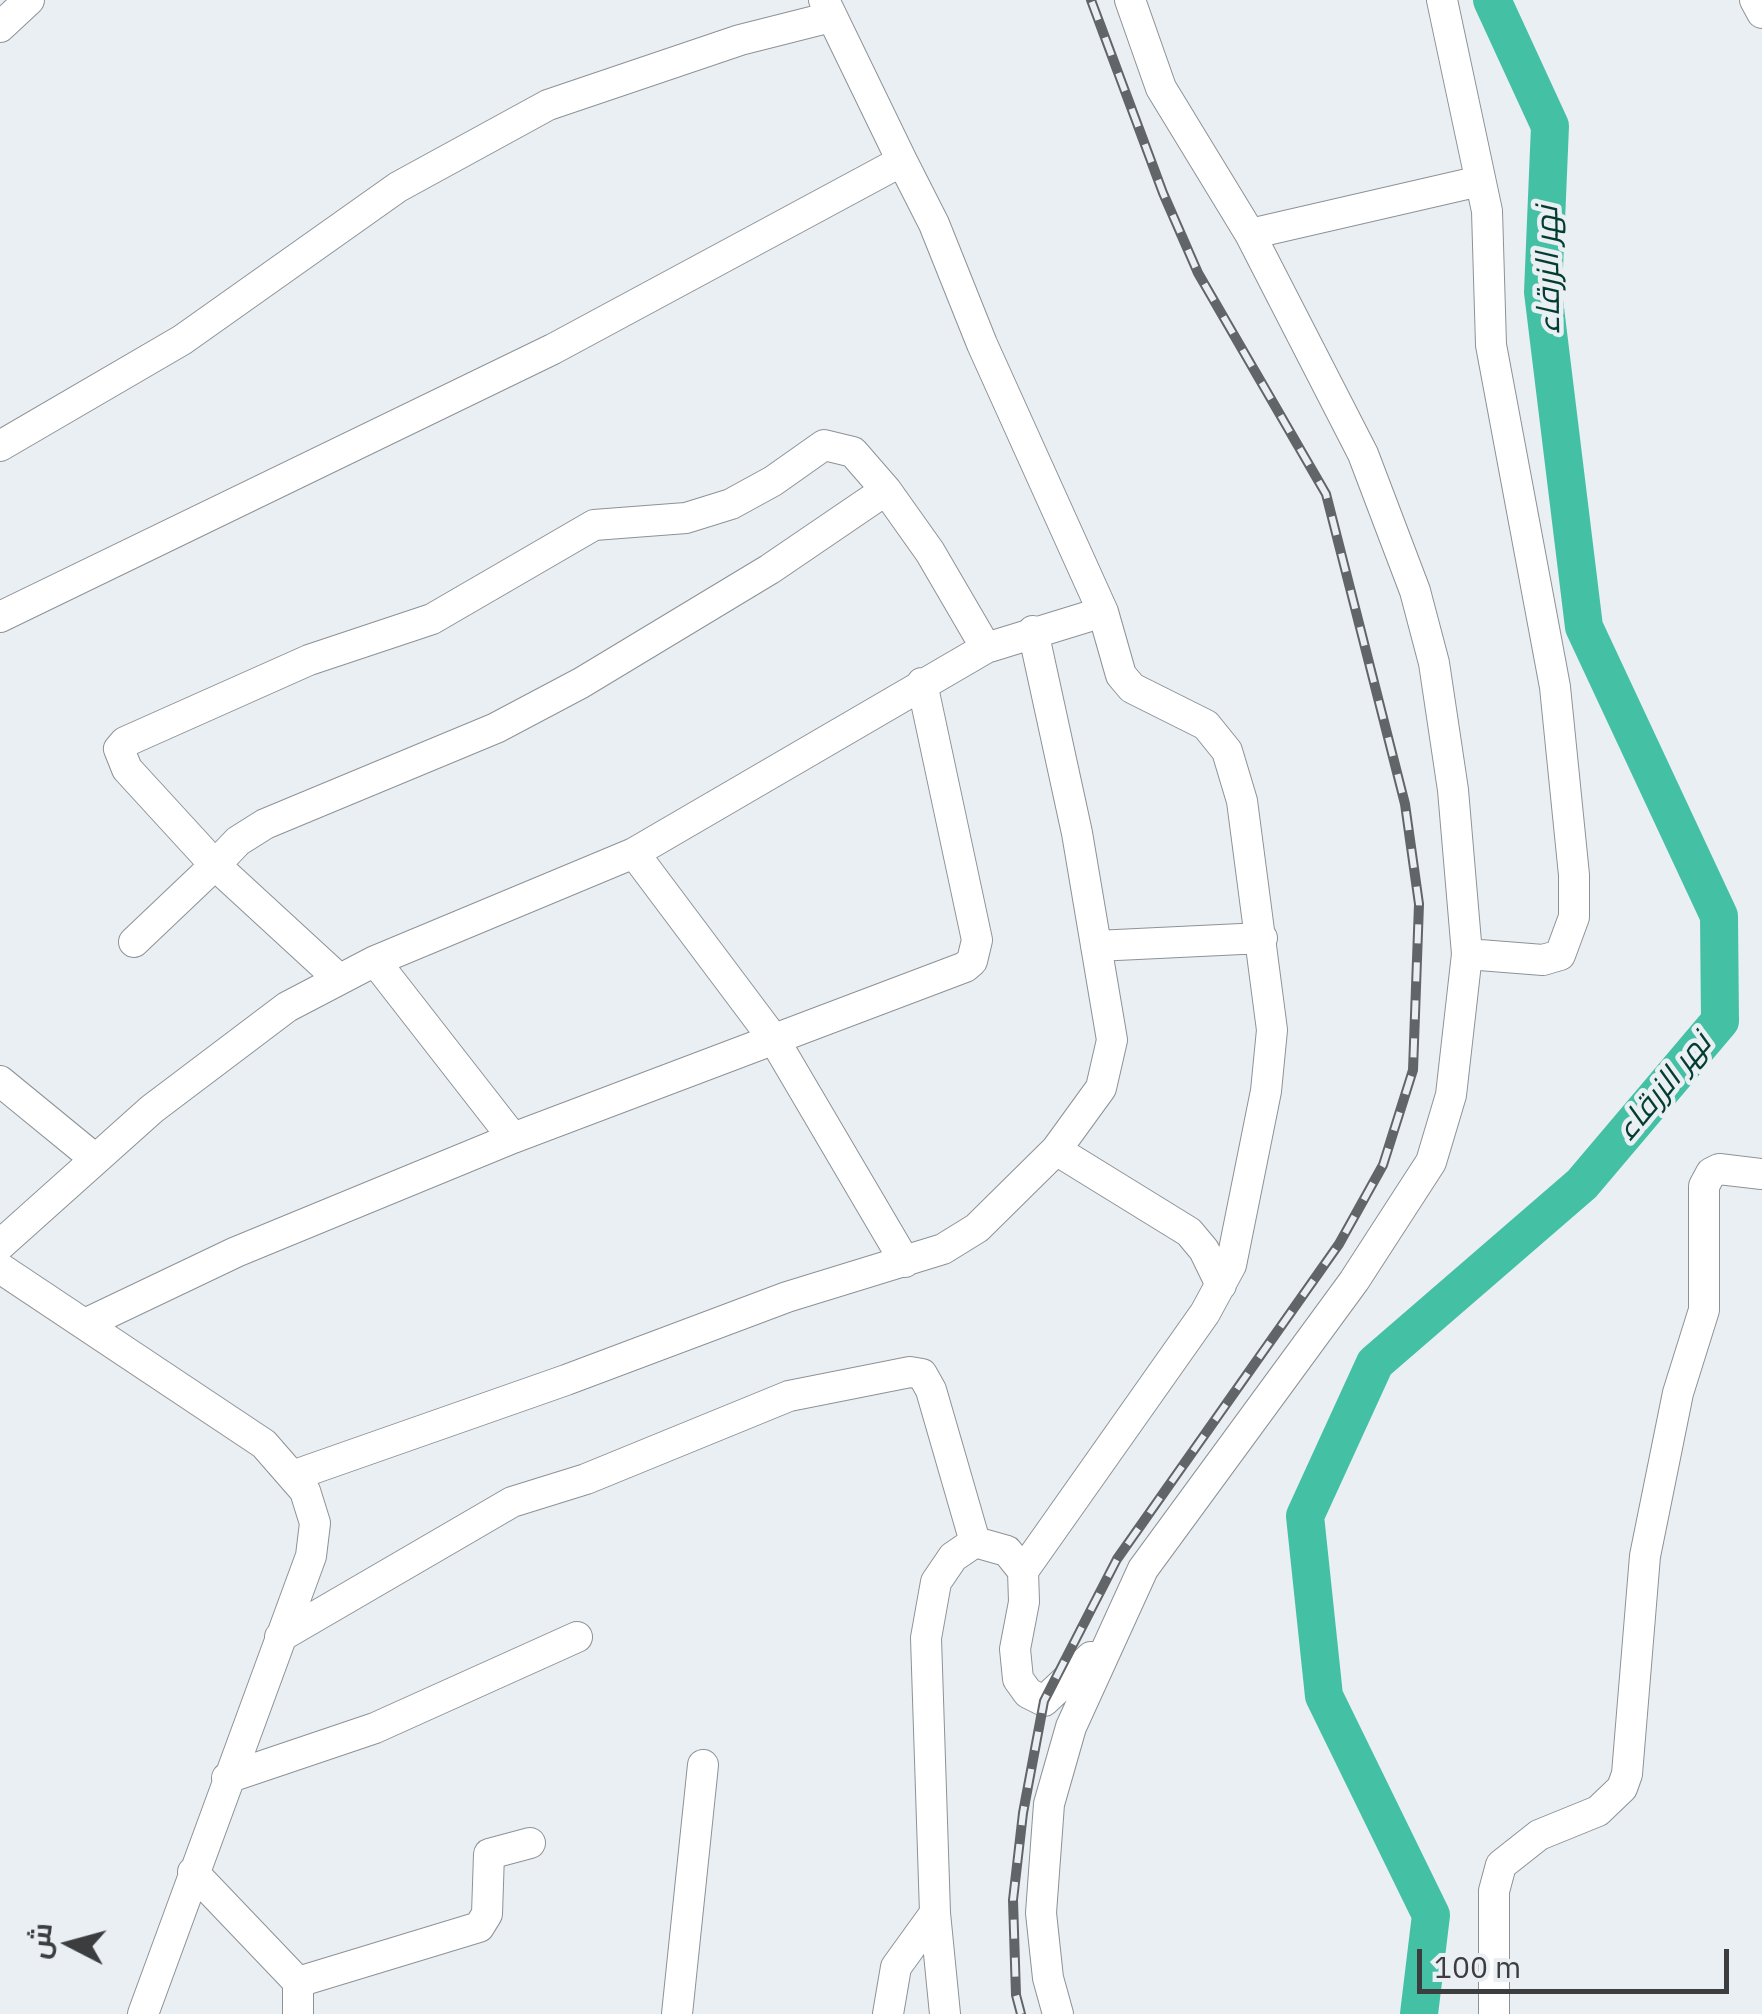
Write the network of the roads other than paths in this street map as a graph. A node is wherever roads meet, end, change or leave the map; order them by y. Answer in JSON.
{"nodes":[{"id":1,"x":30,"y":0,"type":"edge"},
{"id":2,"x":1130,"y":0,"type":"edge"},
{"id":3,"x":1442,"y":0,"type":"edge"},
{"id":4,"x":1755,"y":0,"type":"edge"},
{"id":5,"x":827,"y":8,"type":"edge"},
{"id":6,"x":1762,"y":13,"type":"edge"},
{"id":7,"x":0,"y":28,"type":"edge"},
{"id":8,"x":902,"y":161,"type":"junction"},
{"id":9,"x":1480,"y":181,"type":"junction"},
{"id":10,"x":1250,"y":234,"type":"junction"},
{"id":11,"x":0,"y":446,"type":"edge"},
{"id":12,"x":886,"y":490,"type":"junction"},
{"id":13,"x":1103,"y":612,"type":"junction"},
{"id":14,"x":0,"y":617,"type":"edge"},
{"id":15,"x":1033,"y":632,"type":"junction"},
{"id":16,"x":986,"y":648,"type":"junction"},
{"id":17,"x":922,"y":684,"type":"junction"},
{"id":18,"x":634,"y":853,"type":"junction"},
{"id":19,"x":215,"y":865,"type":"junction"},
{"id":20,"x":1262,"y":938,"type":"junction"},
{"id":21,"x":134,"y":942,"type":"dead end"},
{"id":22,"x":1096,"y":946,"type":"junction"},
{"id":23,"x":1466,"y":954,"type":"junction"},
{"id":24,"x":375,"y":961,"type":"junction"},
{"id":25,"x":339,"y":979,"type":"junction"},
{"id":26,"x":774,"y":1041,"type":"junction"},
{"id":27,"x":0,"y":1081,"type":"edge"},
{"id":28,"x":513,"y":1138,"type":"junction"},
{"id":29,"x":1056,"y":1150,"type":"junction"},
{"id":30,"x":94,"y":1158,"type":"junction"},
{"id":31,"x":1762,"y":1174,"type":"edge"},
{"id":32,"x":0,"y":1245,"type":"edge"},
{"id":33,"x":905,"y":1262,"type":"junction"},
{"id":34,"x":0,"y":1268,"type":"edge"},
{"id":35,"x":1221,"y":1285,"type":"junction"},
{"id":36,"x":86,"y":1323,"type":"junction"},
{"id":37,"x":295,"y":1475,"type":"junction"},
{"id":38,"x":975,"y":1542,"type":"junction"},
{"id":39,"x":1023,"y":1571,"type":"junction"},
{"id":40,"x":280,"y":1637,"type":"junction"},
{"id":41,"x":577,"y":1637,"type":"dead end"},
{"id":42,"x":1107,"y":1640,"type":"junction"},
{"id":43,"x":703,"y":1765,"type":"dead end"},
{"id":44,"x":227,"y":1778,"type":"junction"},
{"id":45,"x":530,"y":1843,"type":"dead end"},
{"id":46,"x":193,"y":1872,"type":"junction"},
{"id":47,"x":935,"y":1913,"type":"junction"},
{"id":48,"x":298,"y":1982,"type":"junction"},
{"id":49,"x":142,"y":2014,"type":"edge"},
{"id":50,"x":298,"y":2014,"type":"edge"},
{"id":51,"x":678,"y":2014,"type":"edge"},
{"id":52,"x":888,"y":2014,"type":"edge"},
{"id":53,"x":945,"y":2014,"type":"edge"},
{"id":54,"x":1058,"y":2014,"type":"edge"},
{"id":55,"x":1494,"y":2014,"type":"edge"}],
"edges":[{"from":1,"to":7,"type":"street"},
{"from":2,"to":10,"type":"street"},
{"from":3,"to":9,"type":"street"},
{"from":4,"to":6,"type":"street"},
{"from":5,"to":8,"type":"street"},
{"from":5,"to":11,"type":"street"},
{"from":8,"to":13,"type":"street"},
{"from":8,"to":14,"type":"street"},
{"from":9,"to":10,"type":"street"},
{"from":9,"to":23,"type":"street"},
{"from":10,"to":23,"type":"street"},
{"from":12,"to":16,"type":"street"},
{"from":12,"to":19,"type":"street"},
{"from":12,"to":19,"type":"street"},
{"from":13,"to":15,"type":"street"},
{"from":13,"to":20,"type":"street"},
{"from":15,"to":16,"type":"street"},
{"from":15,"to":22,"type":"street"},
{"from":16,"to":17,"type":"street"},
{"from":17,"to":18,"type":"street"},
{"from":17,"to":26,"type":"street"},
{"from":18,"to":24,"type":"street"},
{"from":18,"to":26,"type":"street"},
{"from":19,"to":21,"type":"street"},
{"from":19,"to":25,"type":"street"},
{"from":20,"to":22,"type":"street"},
{"from":20,"to":35,"type":"street"},
{"from":22,"to":29,"type":"street"},
{"from":23,"to":42,"type":"street"},
{"from":24,"to":25,"type":"street"},
{"from":24,"to":28,"type":"street"},
{"from":25,"to":30,"type":"street"},
{"from":26,"to":28,"type":"street"},
{"from":26,"to":33,"type":"street"},
{"from":27,"to":30,"type":"street"},
{"from":28,"to":36,"type":"street"},
{"from":29,"to":33,"type":"street"},
{"from":29,"to":35,"type":"street"},
{"from":30,"to":32,"type":"street"},
{"from":31,"to":55,"type":"street"},
{"from":33,"to":37,"type":"street"},
{"from":34,"to":36,"type":"street"},
{"from":35,"to":39,"type":"street"},
{"from":36,"to":37,"type":"street"},
{"from":37,"to":40,"type":"street"},
{"from":38,"to":39,"type":"street"},
{"from":38,"to":40,"type":"street"},
{"from":38,"to":47,"type":"street"},
{"from":39,"to":42,"type":"street"},
{"from":40,"to":44,"type":"street"},
{"from":41,"to":44,"type":"street"},
{"from":42,"to":54,"type":"street"},
{"from":43,"to":51,"type":"street"},
{"from":44,"to":46,"type":"street"},
{"from":45,"to":48,"type":"street"},
{"from":46,"to":48,"type":"street"},
{"from":46,"to":49,"type":"street"},
{"from":47,"to":52,"type":"street"},
{"from":47,"to":53,"type":"street"},
{"from":48,"to":50,"type":"street"}]}
